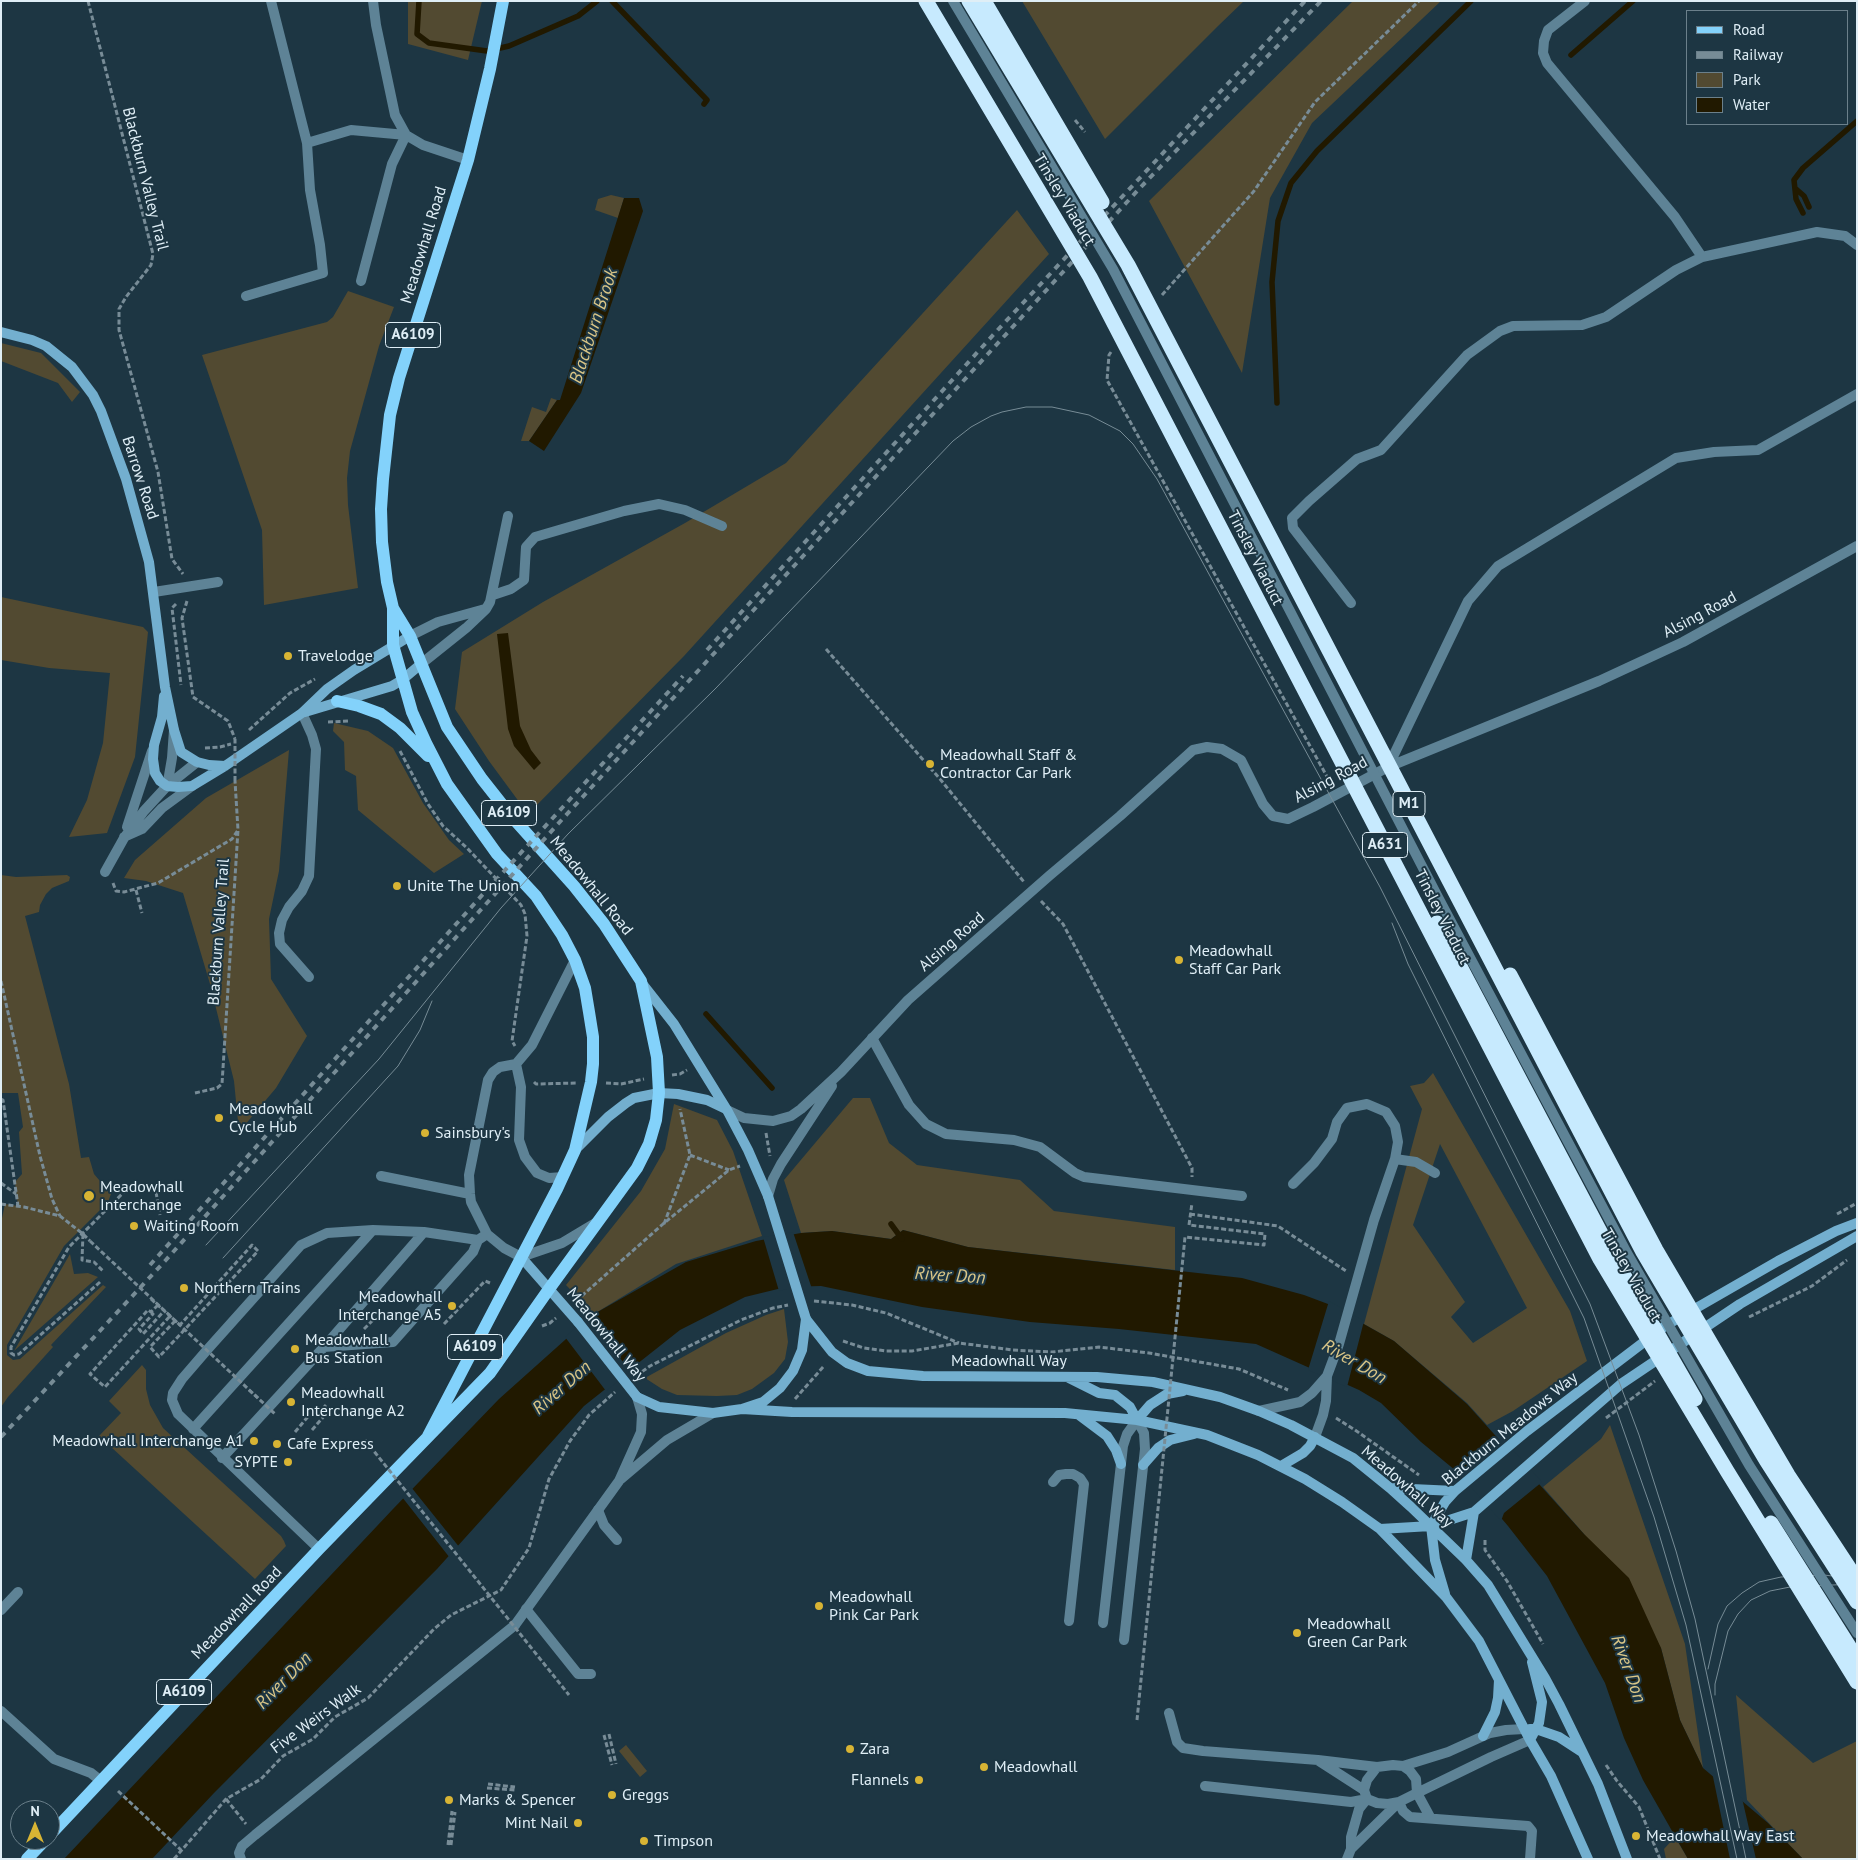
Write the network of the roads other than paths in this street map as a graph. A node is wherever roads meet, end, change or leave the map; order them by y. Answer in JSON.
{"nodes":[{"id":1,"x":271,"y":1,"type":"edge"},
{"id":2,"x":373,"y":1,"type":"edge"},
{"id":3,"x":926,"y":1,"type":"edge"},
{"id":4,"x":938,"y":1,"type":"edge"},
{"id":5,"x":953,"y":1,"type":"edge"},
{"id":6,"x":969,"y":1,"type":"edge"},
{"id":7,"x":984,"y":1,"type":"edge"},
{"id":8,"x":1585,"y":1,"type":"edge"},
{"id":9,"x":504,"y":4,"type":"edge"},
{"id":10,"x":406,"y":135,"type":"junction"},
{"id":11,"x":307,"y":143,"type":"junction"},
{"id":12,"x":468,"y":160,"type":"junction"},
{"id":13,"x":1857,"y":245,"type":"edge"},
{"id":14,"x":1702,"y":257,"type":"junction"},
{"id":15,"x":361,"y":281,"type":"dead end"},
{"id":16,"x":246,"y":296,"type":"dead end"},
{"id":17,"x":1,"y":332,"type":"edge"},
{"id":18,"x":1857,"y":394,"type":"edge"},
{"id":19,"x":508,"y":516,"type":"dead end"},
{"id":20,"x":722,"y":526,"type":"dead end"},
{"id":21,"x":1857,"y":546,"type":"edge"},
{"id":22,"x":218,"y":582,"type":"dead end"},
{"id":23,"x":154,"y":592,"type":"junction"},
{"id":24,"x":493,"y":595,"type":"junction"},
{"id":25,"x":1351,"y":603,"type":"dead end"},
{"id":26,"x":393,"y":608,"type":"junction"},
{"id":27,"x":486,"y":609,"type":"junction"},
{"id":28,"x":410,"y":636,"type":"junction"},
{"id":29,"x":393,"y":645,"type":"junction"},
{"id":30,"x":421,"y":664,"type":"junction"},
{"id":31,"x":402,"y":680,"type":"junction"},
{"id":32,"x":165,"y":687,"type":"junction"},
{"id":33,"x":337,"y":701,"type":"junction"},
{"id":34,"x":302,"y":713,"type":"junction"},
{"id":35,"x":174,"y":730,"type":"junction"},
{"id":36,"x":154,"y":745,"type":"junction"},
{"id":37,"x":197,"y":762,"type":"junction"},
{"id":38,"x":436,"y":764,"type":"junction"},
{"id":39,"x":1388,"y":767,"type":"junction"},
{"id":40,"x":227,"y":770,"type":"junction"},
{"id":41,"x":167,"y":786,"type":"junction"},
{"id":42,"x":192,"y":786,"type":"junction"},
{"id":43,"x":162,"y":808,"type":"junction"},
{"id":44,"x":124,"y":838,"type":"junction"},
{"id":45,"x":105,"y":872,"type":"dead end"},
{"id":46,"x":575,"y":960,"type":"junction"},
{"id":47,"x":309,"y":977,"type":"dead end"},
{"id":48,"x":641,"y":981,"type":"junction"},
{"id":49,"x":872,"y":1038,"type":"junction"},
{"id":50,"x":519,"y":1061,"type":"junction"},
{"id":51,"x":841,"y":1072,"type":"junction"},
{"id":52,"x":659,"y":1093,"type":"junction"},
{"id":53,"x":727,"y":1110,"type":"junction"},
{"id":54,"x":575,"y":1150,"type":"junction"},
{"id":55,"x":1395,"y":1159,"type":"junction"},
{"id":56,"x":1435,"y":1173,"type":"dead end"},
{"id":57,"x":381,"y":1176,"type":"dead end"},
{"id":58,"x":563,"y":1177,"type":"junction"},
{"id":59,"x":1293,"y":1184,"type":"dead end"},
{"id":60,"x":470,"y":1194,"type":"junction"},
{"id":61,"x":768,"y":1196,"type":"junction"},
{"id":62,"x":1242,"y":1196,"type":"dead end"},
{"id":63,"x":600,"y":1220,"type":"junction"},
{"id":64,"x":1857,"y":1223,"type":"edge"},
{"id":65,"x":373,"y":1230,"type":"junction"},
{"id":66,"x":424,"y":1232,"type":"junction"},
{"id":67,"x":488,"y":1234,"type":"junction"},
{"id":68,"x":1857,"y":1236,"type":"edge"},
{"id":69,"x":478,"y":1240,"type":"junction"},
{"id":70,"x":521,"y":1257,"type":"junction"},
{"id":71,"x":549,"y":1289,"type":"junction"},
{"id":72,"x":806,"y":1319,"type":"junction"},
{"id":73,"x":324,"y":1347,"type":"junction"},
{"id":74,"x":1063,"y":1376,"type":"junction"},
{"id":75,"x":1327,"y":1376,"type":"junction"},
{"id":76,"x":1189,"y":1390,"type":"junction"},
{"id":77,"x":637,"y":1397,"type":"junction"},
{"id":78,"x":742,"y":1409,"type":"junction"},
{"id":79,"x":1259,"y":1411,"type":"junction"},
{"id":80,"x":713,"y":1412,"type":"junction"},
{"id":81,"x":1077,"y":1414,"type":"junction"},
{"id":82,"x":1137,"y":1420,"type":"junction"},
{"id":83,"x":193,"y":1429,"type":"junction"},
{"id":84,"x":1197,"y":1433,"type":"junction"},
{"id":85,"x":428,"y":1436,"type":"junction"},
{"id":86,"x":1315,"y":1437,"type":"junction"},
{"id":87,"x":222,"y":1458,"type":"junction"},
{"id":88,"x":1121,"y":1464,"type":"junction"},
{"id":89,"x":1143,"y":1464,"type":"junction"},
{"id":90,"x":1281,"y":1466,"type":"junction"},
{"id":91,"x":619,"y":1481,"type":"junction"},
{"id":92,"x":1053,"y":1482,"type":"dead end"},
{"id":93,"x":1390,"y":1488,"type":"junction"},
{"id":94,"x":1455,"y":1491,"type":"junction"},
{"id":95,"x":598,"y":1510,"type":"junction"},
{"id":96,"x":1474,"y":1512,"type":"junction"},
{"id":97,"x":1431,"y":1526,"type":"junction"},
{"id":98,"x":1380,"y":1529,"type":"junction"},
{"id":99,"x":617,"y":1540,"type":"dead end"},
{"id":100,"x":319,"y":1550,"type":"junction"},
{"id":101,"x":1466,"y":1560,"type":"junction"},
{"id":102,"x":1857,"y":1580,"type":"edge"},
{"id":103,"x":18,"y":1592,"type":"dead end"},
{"id":104,"x":1446,"y":1597,"type":"junction"},
{"id":105,"x":1857,"y":1602,"type":"edge"},
{"id":106,"x":526,"y":1609,"type":"junction"},
{"id":107,"x":1,"y":1610,"type":"edge"},
{"id":108,"x":1069,"y":1621,"type":"dead end"},
{"id":109,"x":1103,"y":1623,"type":"dead end"},
{"id":110,"x":1857,"y":1633,"type":"edge"},
{"id":111,"x":1124,"y":1640,"type":"dead end"},
{"id":112,"x":1531,"y":1656,"type":"junction"},
{"id":113,"x":1857,"y":1659,"type":"edge"},
{"id":114,"x":591,"y":1674,"type":"dead end"},
{"id":115,"x":1499,"y":1677,"type":"junction"},
{"id":116,"x":1857,"y":1682,"type":"edge"},
{"id":117,"x":1,"y":1712,"type":"edge"},
{"id":118,"x":1169,"y":1713,"type":"dead end"},
{"id":119,"x":1524,"y":1729,"type":"junction"},
{"id":120,"x":1536,"y":1729,"type":"junction"},
{"id":121,"x":1483,"y":1736,"type":"junction"},
{"id":122,"x":1530,"y":1740,"type":"junction"},
{"id":123,"x":1584,"y":1753,"type":"junction"},
{"id":124,"x":1318,"y":1760,"type":"junction"},
{"id":125,"x":1403,"y":1766,"type":"junction"},
{"id":126,"x":1378,"y":1767,"type":"junction"},
{"id":127,"x":101,"y":1781,"type":"junction"},
{"id":128,"x":1205,"y":1786,"type":"dead end"},
{"id":129,"x":1417,"y":1793,"type":"junction"},
{"id":130,"x":1366,"y":1795,"type":"junction"},
{"id":131,"x":1399,"y":1802,"type":"junction"},
{"id":132,"x":1430,"y":1817,"type":"junction"},
{"id":133,"x":60,"y":1824,"type":"edge"},
{"id":134,"x":1351,"y":1849,"type":"junction"},
{"id":135,"x":241,"y":1859,"type":"edge"},
{"id":136,"x":1347,"y":1859,"type":"edge"},
{"id":137,"x":1530,"y":1859,"type":"edge"},
{"id":138,"x":1588,"y":1859,"type":"edge"},
{"id":139,"x":1627,"y":1859,"type":"edge"}],
"edges":[{"from":1,"to":11,"type":"street"},
{"from":2,"to":10,"type":"street"},
{"from":3,"to":116,"type":"highway","name":"Tinsley Viaduct","number":"A631","bridge":true},
{"from":4,"to":113,"type":"highway","name":"Tinsley Viaduct","number":"M1","bridge":true},
{"from":5,"to":110,"type":"street","bridge":true},
{"from":6,"to":105,"type":"highway","name":"Tinsley Viaduct","number":"M1","bridge":true},
{"from":7,"to":102,"type":"highway","name":"Tinsley Viaduct","number":"A631","bridge":true},
{"from":8,"to":14,"type":"street"},
{"from":9,"to":12,"type":"main road","name":"Meadowhall Road","number":"A6109"},
{"from":10,"to":11,"type":"street"},
{"from":10,"to":12,"type":"street"},
{"from":10,"to":15,"type":"street"},
{"from":11,"to":16,"type":"street"},
{"from":12,"to":26,"type":"main road","name":"Meadowhall Road","number":"A6109"},
{"from":13,"to":14,"type":"street"},
{"from":14,"to":25,"type":"street"},
{"from":17,"to":23,"type":"street","name":"Barrow Road"},
{"from":18,"to":39,"type":"street"},
{"from":19,"to":24,"type":"street"},
{"from":20,"to":24,"type":"street"},
{"from":21,"to":39,"type":"street","name":"Alsing Road"},
{"from":22,"to":23,"type":"street"},
{"from":23,"to":32,"type":"street","name":"Barrow Road"},
{"from":24,"to":27,"type":"street"},
{"from":26,"to":28,"type":"main road","name":"Meadowhall Road","number":"A6109"},
{"from":26,"to":29,"type":"main road","name":"Meadowhall Road","number":"A6109"},
{"from":27,"to":28,"type":"street"},
{"from":27,"to":30,"type":"street"},
{"from":28,"to":29,"type":"street"},
{"from":28,"to":30,"type":"main road","name":"Meadowhall Road","number":"A6109"},
{"from":29,"to":31,"type":"main road","name":"Meadowhall Road","number":"A6109"},
{"from":29,"to":34,"type":"street"},
{"from":30,"to":31,"type":"street"},
{"from":30,"to":48,"type":"main road","name":"Meadowhall Road","number":"A6109"},
{"from":31,"to":33,"type":"street"},
{"from":31,"to":38,"type":"main road","name":"Meadowhall Road","number":"A6109"},
{"from":32,"to":35,"type":"street","name":"Barrow Road"},
{"from":32,"to":36,"type":"street","name":"Barrow Road"},
{"from":33,"to":34,"type":"street"},
{"from":33,"to":38,"type":"main road"},
{"from":34,"to":40,"type":"street"},
{"from":34,"to":47,"type":"street"},
{"from":35,"to":37,"type":"street","name":"Barrow Road"},
{"from":35,"to":41,"type":"street"},
{"from":36,"to":41,"type":"street","name":"Barrow Road"},
{"from":36,"to":44,"type":"street"},
{"from":37,"to":40,"type":"street"},
{"from":37,"to":41,"type":"street"},
{"from":38,"to":46,"type":"main road","name":"Meadowhall Road","number":"A6109"},
{"from":39,"to":49,"type":"street","name":"Alsing Road"},
{"from":40,"to":42,"type":"street"},
{"from":41,"to":42,"type":"street"},
{"from":41,"to":43,"type":"street"},
{"from":41,"to":44,"type":"street"},
{"from":42,"to":43,"type":"street"},
{"from":43,"to":44,"type":"street"},
{"from":44,"to":45,"type":"street"},
{"from":46,"to":50,"type":"street"},
{"from":46,"to":54,"type":"main road","name":"Meadowhall Road","number":"A6109"},
{"from":48,"to":52,"type":"main road","name":"Meadowhall Road","number":"A6109"},
{"from":48,"to":53,"type":"street","name":"Meadowhall Road"},
{"from":49,"to":51,"type":"street","name":"Alsing Road"},
{"from":49,"to":62,"type":"street"},
{"from":50,"to":58,"type":"street"},
{"from":50,"to":60,"type":"street"},
{"from":51,"to":53,"type":"street","name":"Alsing Road"},
{"from":51,"to":61,"type":"street","name":"Alsing Road"},
{"from":52,"to":53,"type":"street","name":"Meadowhall Road"},
{"from":52,"to":54,"type":"street","name":"Meadowhall Road"},
{"from":52,"to":63,"type":"main road","name":"Meadowhall Road","number":"A6109"},
{"from":53,"to":61,"type":"street","name":"Meadowhall Way"},
{"from":54,"to":58,"type":"main road","name":"Meadowhall Road","number":"A6109"},
{"from":55,"to":56,"type":"street"},
{"from":55,"to":59,"type":"street"},
{"from":55,"to":75,"type":"street"},
{"from":57,"to":60,"type":"street"},
{"from":58,"to":70,"type":"main road","name":"Meadowhall Road","number":"A6109"},
{"from":60,"to":67,"type":"street"},
{"from":61,"to":72,"type":"street","name":"Meadowhall Way","bridge":true},
{"from":63,"to":70,"type":"street","name":"Meadowhall Road","number":"A6109"},
{"from":63,"to":71,"type":"main road","name":"Meadowhall Road","number":"A6109"},
{"from":64,"to":94,"type":"street","name":"Blackburn Meadows Way"},
{"from":65,"to":66,"type":"street"},
{"from":65,"to":83,"type":"street"},
{"from":65,"to":83,"type":"street"},
{"from":66,"to":69,"type":"street"},
{"from":66,"to":73,"type":"street"},
{"from":67,"to":69,"type":"street"},
{"from":67,"to":70,"type":"street"},
{"from":68,"to":96,"type":"street"},
{"from":69,"to":73,"type":"street"},
{"from":70,"to":71,"type":"street","name":"Meadowhall Way"},
{"from":70,"to":85,"type":"main road","name":"Meadowhall Road","number":"A6109"},
{"from":71,"to":77,"type":"street","name":"Meadowhall Way","bridge":true},
{"from":71,"to":85,"type":"main road","name":"Meadowhall Road","number":"A6109"},
{"from":72,"to":74,"type":"street","name":"Meadowhall Way"},
{"from":72,"to":78,"type":"street","name":"Meadowhall Way"},
{"from":73,"to":87,"type":"street"},
{"from":74,"to":76,"type":"street","name":"Meadowhall Way"},
{"from":74,"to":82,"type":"street"},
{"from":75,"to":79,"type":"street"},
{"from":75,"to":86,"type":"street"},
{"from":76,"to":79,"type":"street","name":"Meadowhall Way"},
{"from":76,"to":82,"type":"street"},
{"from":77,"to":80,"type":"street","name":"Meadowhall Way"},
{"from":77,"to":91,"type":"street"},
{"from":78,"to":80,"type":"street","name":"Meadowhall Way"},
{"from":78,"to":81,"type":"street","name":"Meadowhall Way"},
{"from":79,"to":86,"type":"street","name":"Meadowhall Way"},
{"from":80,"to":91,"type":"street"},
{"from":81,"to":82,"type":"street","name":"Meadowhall Way"},
{"from":81,"to":88,"type":"street"},
{"from":82,"to":84,"type":"street","name":"Meadowhall Way"},
{"from":82,"to":88,"type":"street"},
{"from":82,"to":89,"type":"street"},
{"from":83,"to":87,"type":"street"},
{"from":84,"to":89,"type":"street"},
{"from":84,"to":90,"type":"street","name":"Meadowhall Way"},
{"from":85,"to":100,"type":"main road","name":"Meadowhall Road","number":"A6109"},
{"from":86,"to":90,"type":"street"},
{"from":86,"to":93,"type":"street","name":"Meadowhall Way"},
{"from":87,"to":100,"type":"street"},
{"from":88,"to":109,"type":"street"},
{"from":89,"to":111,"type":"street"},
{"from":90,"to":98,"type":"street","name":"Meadowhall Way"},
{"from":91,"to":95,"type":"street"},
{"from":92,"to":108,"type":"street"},
{"from":93,"to":94,"type":"street"},
{"from":93,"to":97,"type":"street","name":"Meadowhall Way"},
{"from":94,"to":97,"type":"street","name":"Blackburn Meadows Way"},
{"from":95,"to":99,"type":"street"},
{"from":95,"to":106,"type":"street"},
{"from":96,"to":97,"type":"street"},
{"from":96,"to":101,"type":"street"},
{"from":97,"to":98,"type":"street"},
{"from":97,"to":101,"type":"street","name":"Meadowhall Way"},
{"from":97,"to":104,"type":"street"},
{"from":98,"to":104,"type":"street","name":"Meadowhall Way"},
{"from":100,"to":127,"type":"main road","name":"Meadowhall Road","number":"A6109"},
{"from":101,"to":112,"type":"street","name":"Meadowhall Way"},
{"from":103,"to":107,"type":"street"},
{"from":104,"to":115,"type":"street","name":"Meadowhall Way"},
{"from":106,"to":114,"type":"street"},
{"from":106,"to":135,"type":"street"},
{"from":112,"to":120,"type":"street"},
{"from":112,"to":123,"type":"street","name":"Meadowhall Way"},
{"from":115,"to":119,"type":"street","name":"Meadowhall Way"},
{"from":115,"to":121,"type":"street"},
{"from":117,"to":127,"type":"street"},
{"from":118,"to":124,"type":"street"},
{"from":119,"to":120,"type":"street"},
{"from":119,"to":121,"type":"street"},
{"from":119,"to":122,"type":"street","name":"Meadowhall Way"},
{"from":120,"to":122,"type":"street"},
{"from":120,"to":123,"type":"street"},
{"from":121,"to":125,"type":"street"},
{"from":122,"to":129,"type":"street"},
{"from":122,"to":138,"type":"street","name":"Meadowhall Way"},
{"from":123,"to":139,"type":"street","name":"Meadowhall Way"},
{"from":124,"to":126,"type":"street"},
{"from":124,"to":130,"type":"street"},
{"from":125,"to":126,"type":"street"},
{"from":125,"to":129,"type":"street"},
{"from":126,"to":130,"type":"street"},
{"from":127,"to":133,"type":"main road","name":"Meadowhall Road","number":"A6109"},
{"from":128,"to":130,"type":"street"},
{"from":129,"to":131,"type":"street"},
{"from":129,"to":132,"type":"street"},
{"from":130,"to":131,"type":"street"},
{"from":130,"to":134,"type":"street"},
{"from":131,"to":132,"type":"street"},
{"from":131,"to":134,"type":"street"},
{"from":132,"to":137,"type":"street"},
{"from":134,"to":136,"type":"street"}]}
